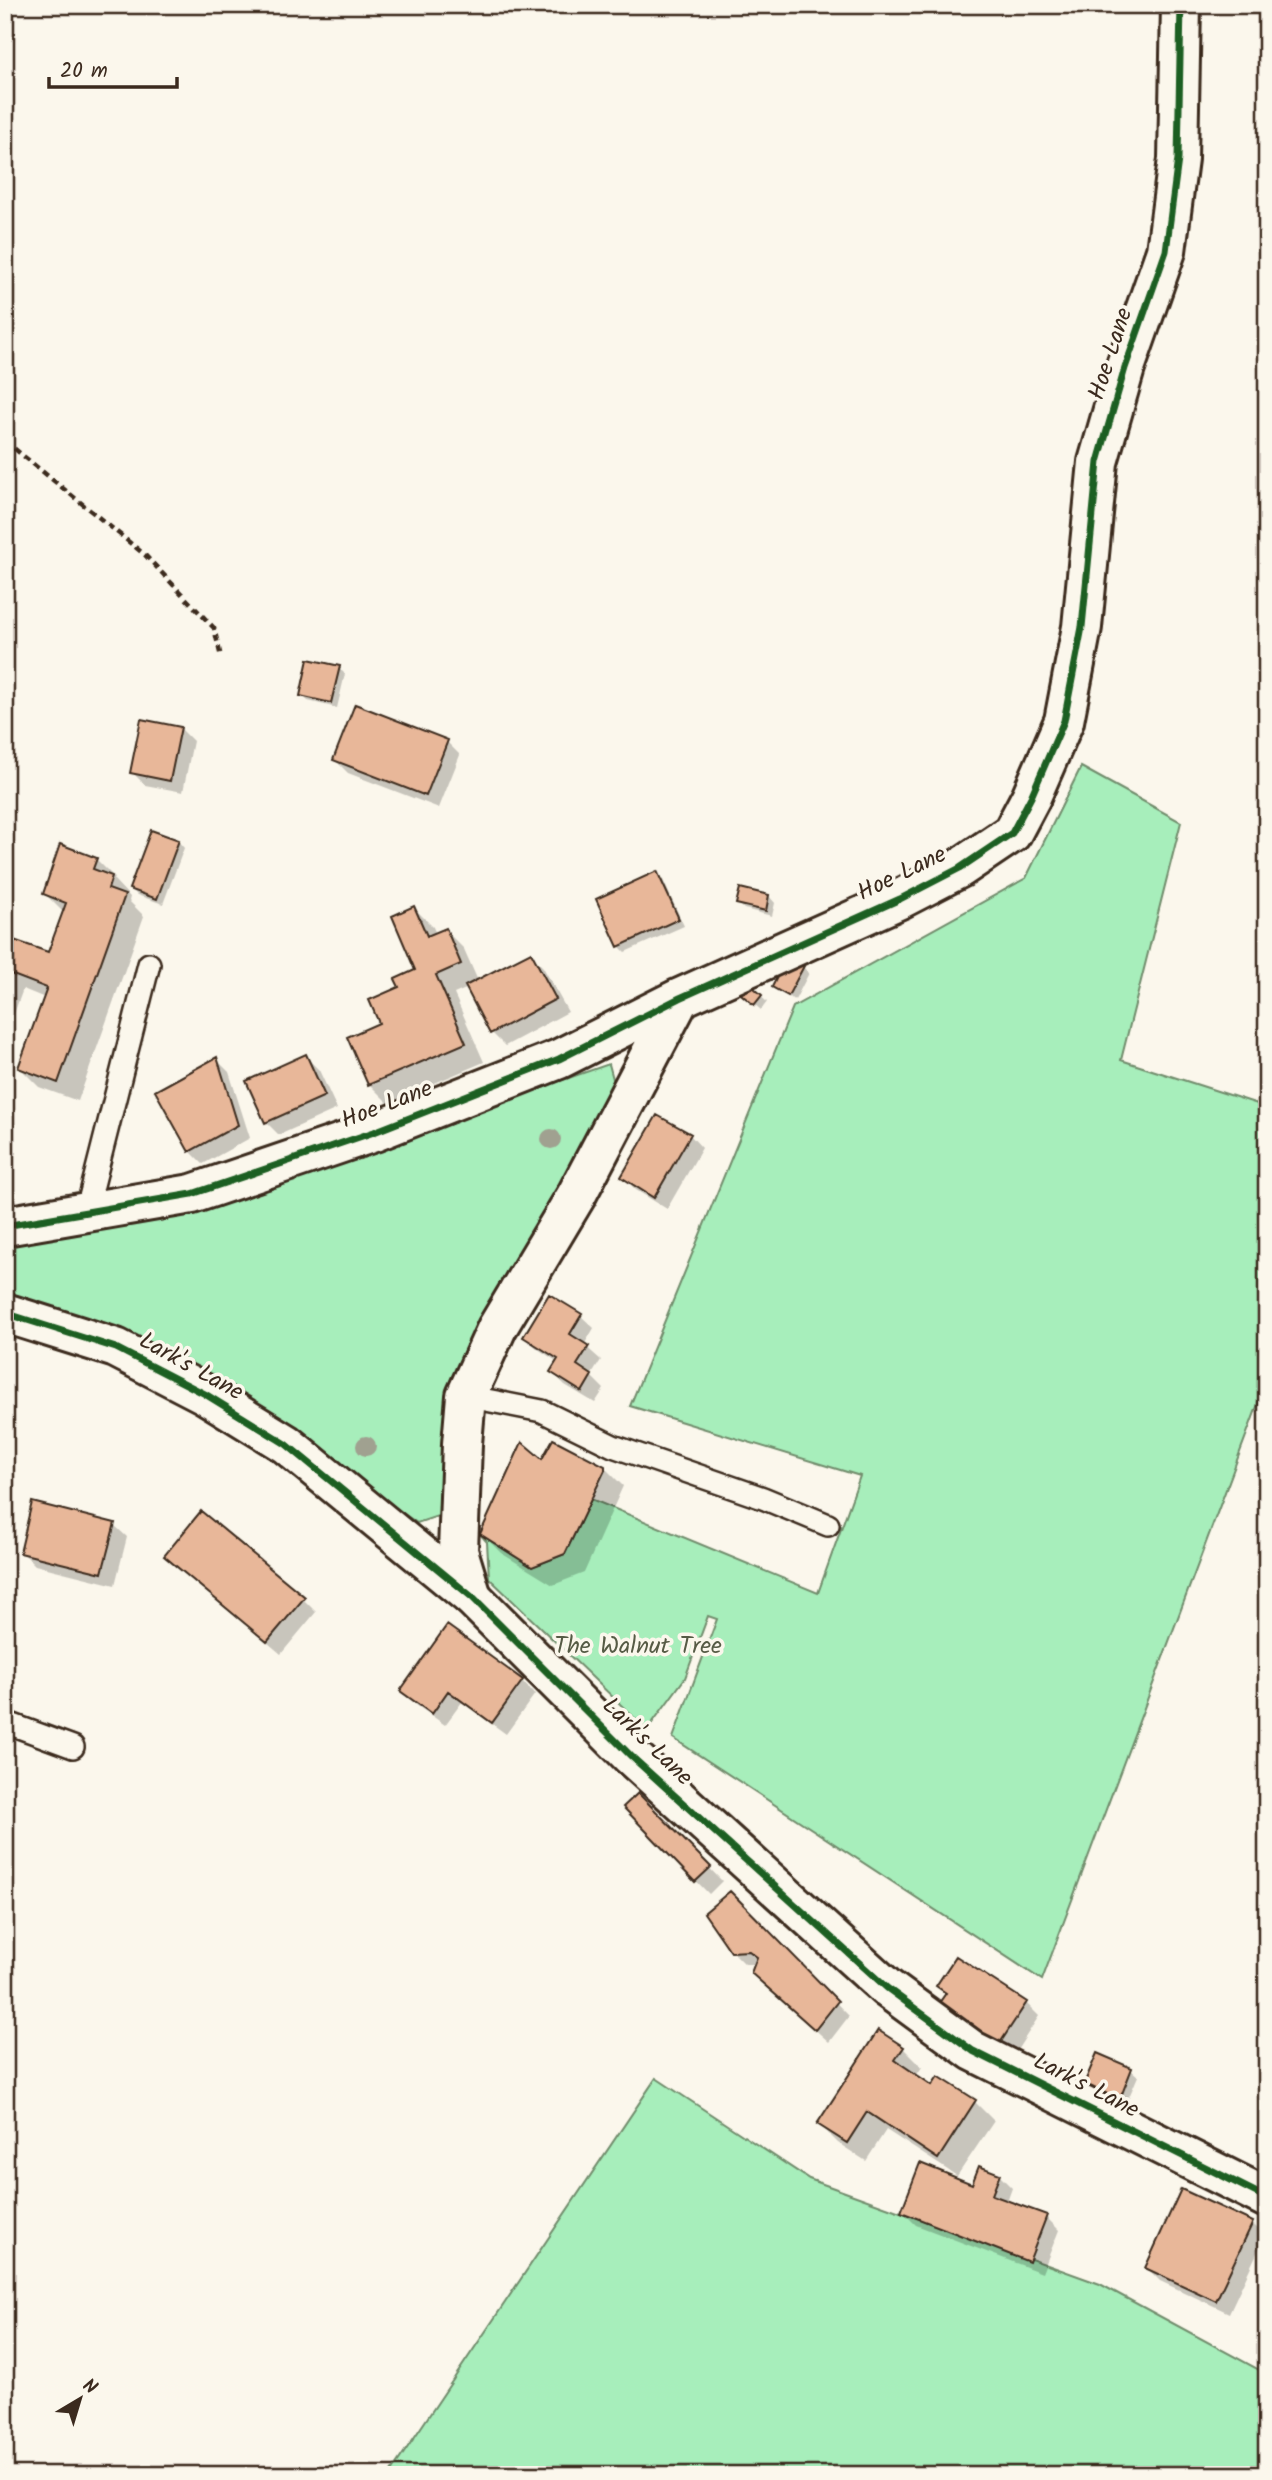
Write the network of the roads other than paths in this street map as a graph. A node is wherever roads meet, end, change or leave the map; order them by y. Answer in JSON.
{"nodes":[{"id":1,"x":1181,"y":5,"type":"edge"},
{"id":2,"x":149,"y":964,"type":"dead end"},
{"id":3,"x":680,"y":998,"type":"junction"},
{"id":4,"x":86,"y":1213,"type":"junction"},
{"id":5,"x":5,"y":1226,"type":"edge"},
{"id":6,"x":5,"y":1313,"type":"edge"},
{"id":7,"x":466,"y":1396,"type":"junction"},
{"id":8,"x":828,"y":1525,"type":"dead end"},
{"id":9,"x":472,"y":1597,"type":"junction"},
{"id":10,"x":5,"y":1722,"type":"edge"},
{"id":11,"x":73,"y":1747,"type":"dead end"},
{"id":12,"x":1267,"y":2198,"type":"edge"}],
"edges":[{"from":1,"to":3,"type":"street","name":"Hoe Lane"},
{"from":2,"to":4,"type":"lane"},
{"from":3,"to":4,"type":"street","name":"Hoe Lane"},
{"from":3,"to":7,"type":"street"},
{"from":4,"to":5,"type":"street","name":"Hoe Lane"},
{"from":6,"to":9,"type":"street","name":"Lark's Lane"},
{"from":7,"to":8,"type":"lane"},
{"from":7,"to":9,"type":"street"},
{"from":9,"to":12,"type":"street","name":"Lark's Lane"},
{"from":10,"to":11,"type":"lane"}]}
